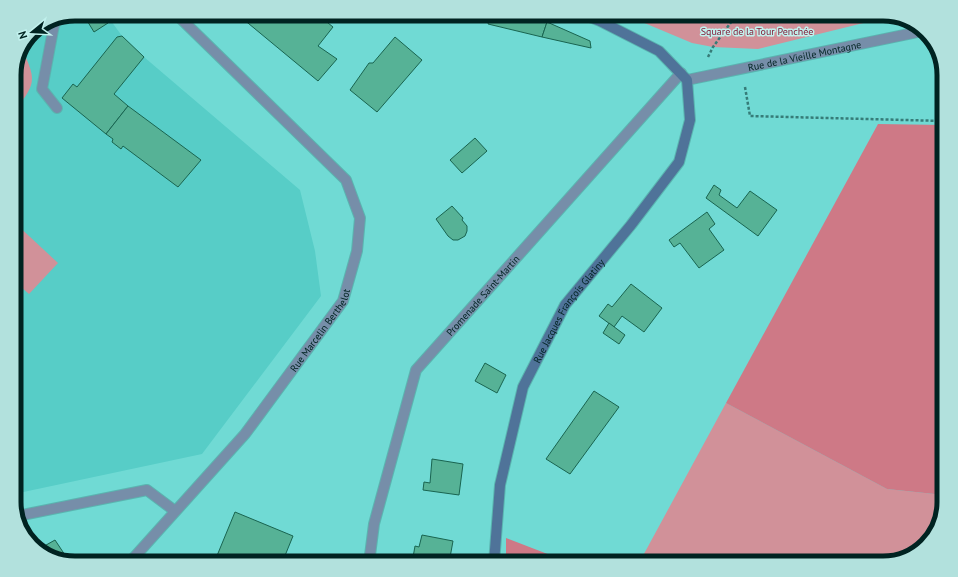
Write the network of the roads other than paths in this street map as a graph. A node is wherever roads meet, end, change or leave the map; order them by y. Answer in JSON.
{"nodes":[{"id":1,"x":183,"y":21,"type":"edge"},
{"id":2,"x":600,"y":21,"type":"edge"},
{"id":3,"x":54,"y":26,"type":"edge"},
{"id":4,"x":916,"y":32,"type":"edge"},
{"id":5,"x":684,"y":77,"type":"junction"},
{"id":6,"x":57,"y":108,"type":"dead end"},
{"id":7,"x":175,"y":511,"type":"junction"},
{"id":8,"x":23,"y":515,"type":"edge"},
{"id":9,"x":135,"y":556,"type":"edge"},
{"id":10,"x":370,"y":556,"type":"edge"},
{"id":11,"x":495,"y":556,"type":"edge"}],
"edges":[{"from":1,"to":7,"type":"street","name":"Rue Marcelin Berthelot"},
{"from":2,"to":5,"type":"main road"},
{"from":3,"to":6,"type":"street"},
{"from":4,"to":5,"type":"street","name":"Rue de la Vieille Montagne"},
{"from":5,"to":10,"type":"street","name":"Promenade Saint-Martin"},
{"from":5,"to":11,"type":"main road","name":"Rue Jacques François Glatiny"},
{"from":7,"to":8,"type":"street"},
{"from":7,"to":9,"type":"street","name":"Rue Marcelin Berthelot"}]}
